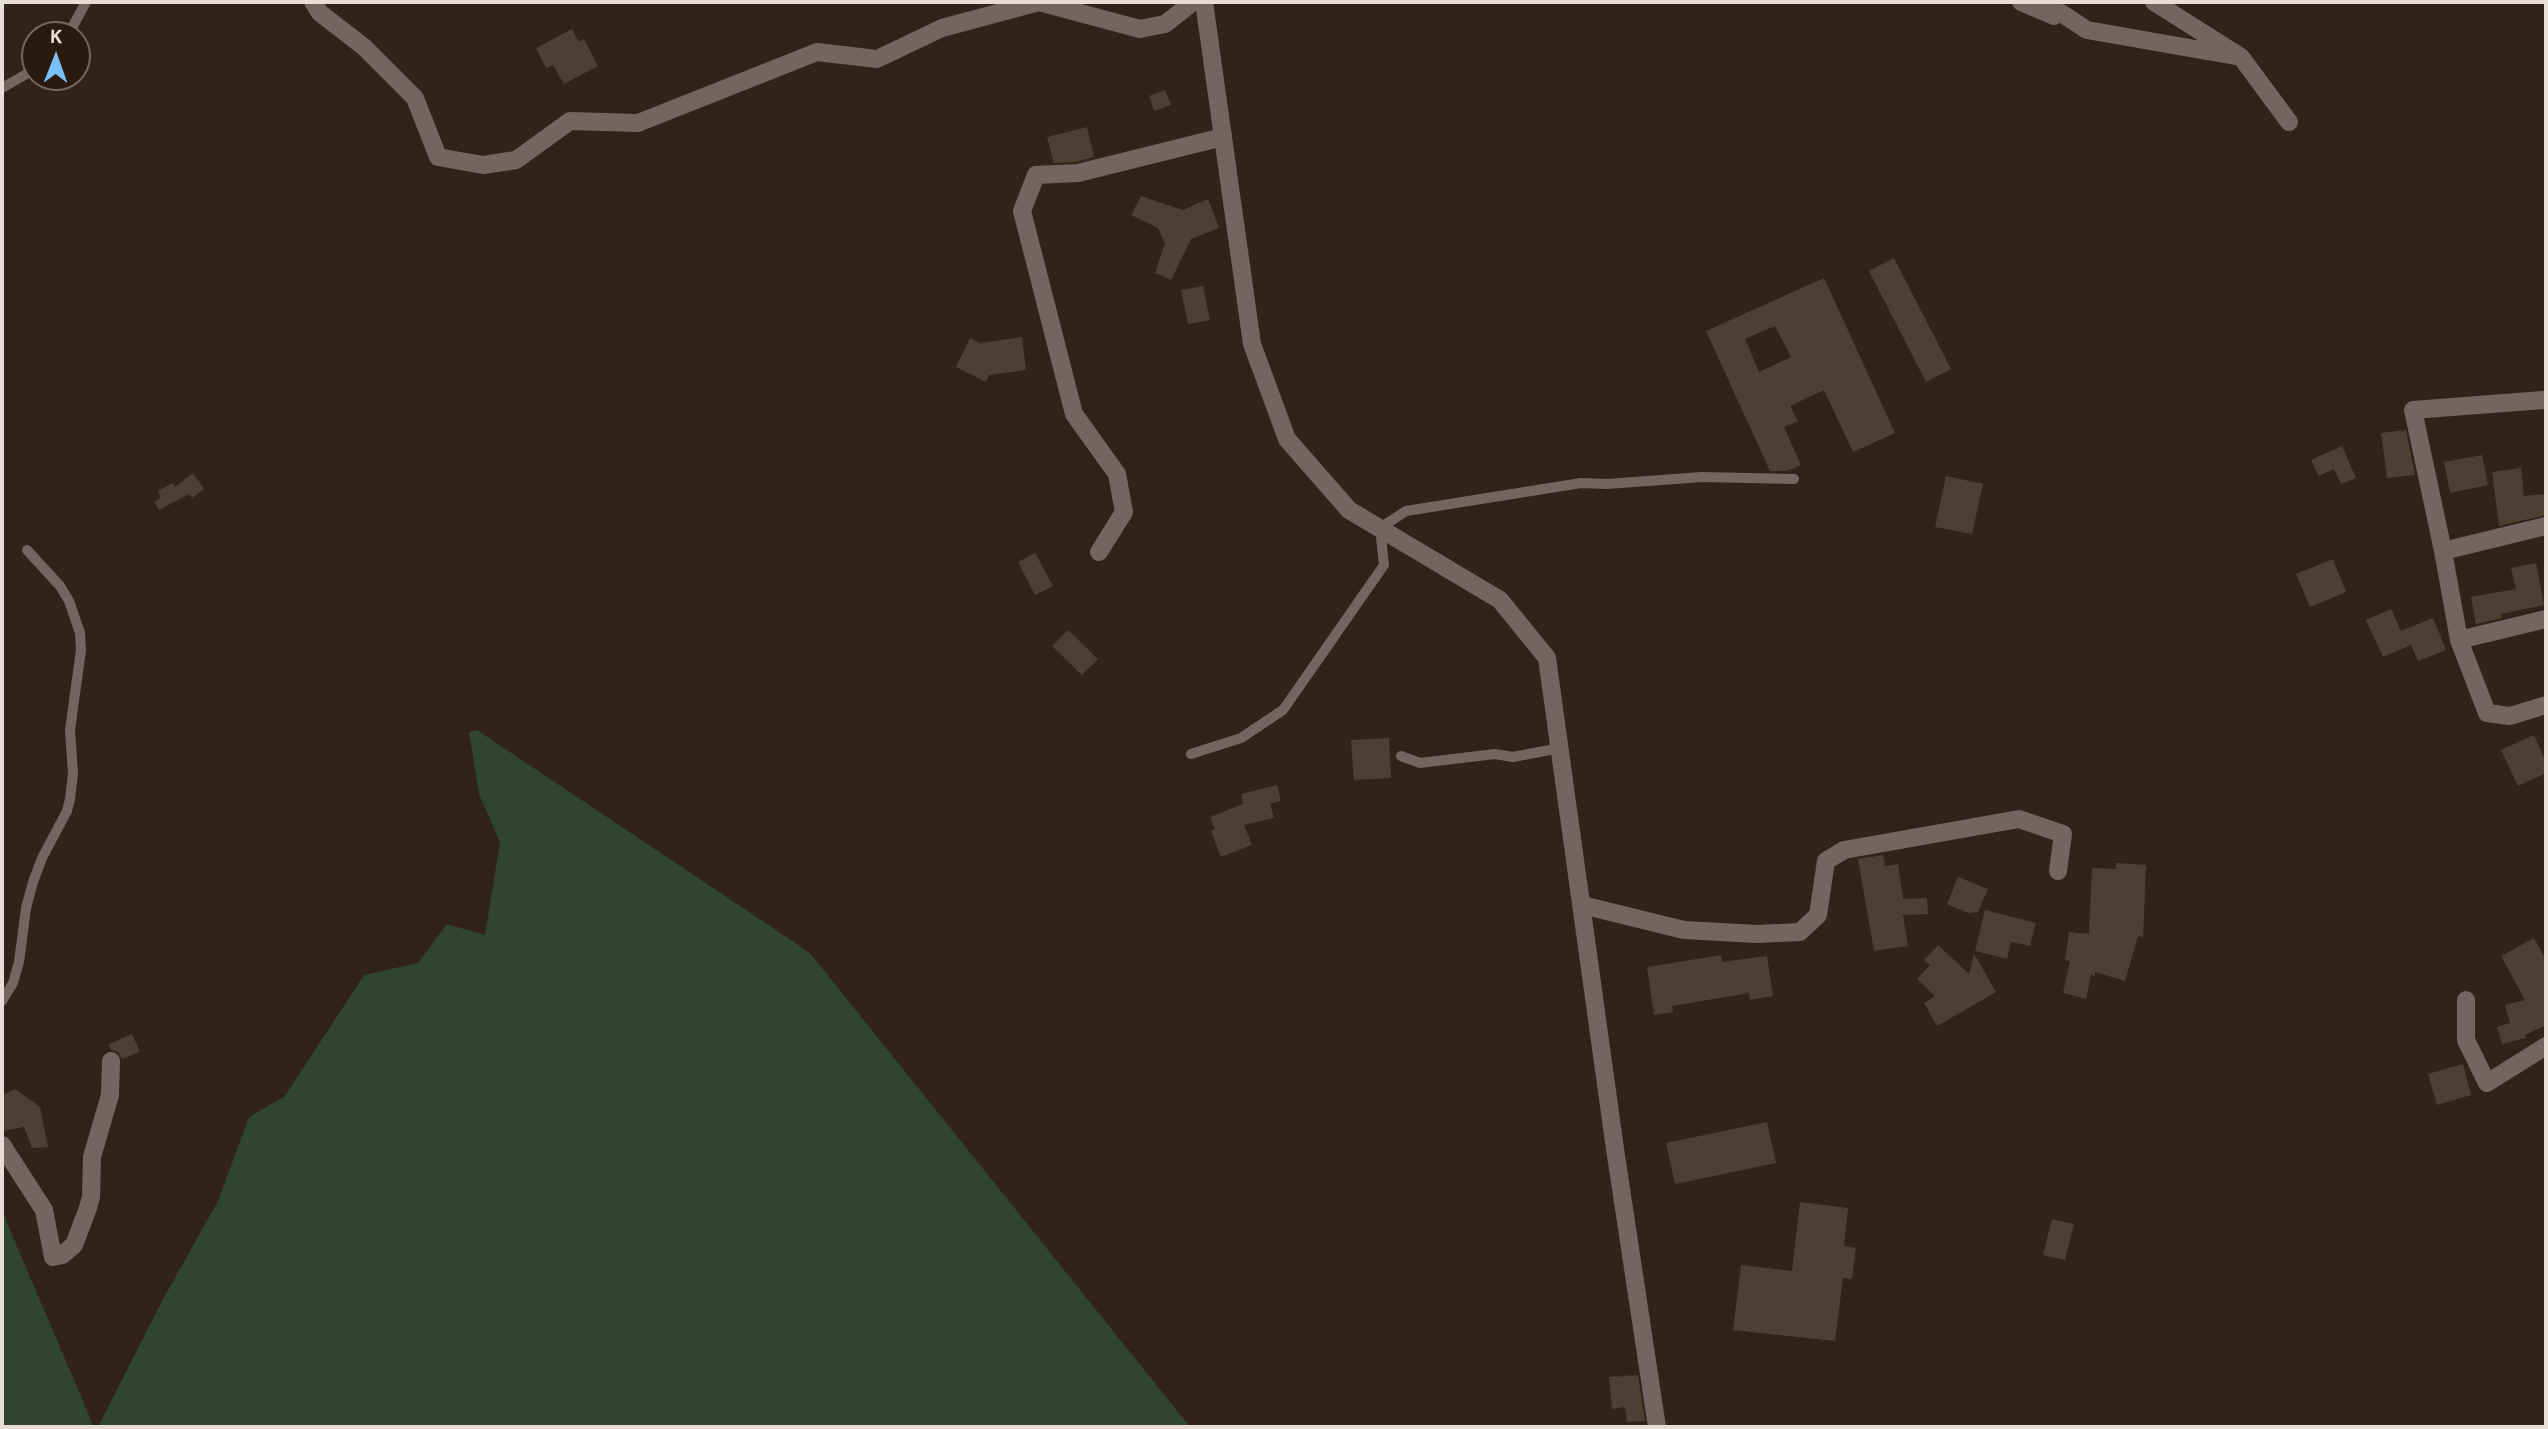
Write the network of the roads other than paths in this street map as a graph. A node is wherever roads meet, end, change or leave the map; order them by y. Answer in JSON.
{"nodes":[{"id":1,"x":86,"y":2,"type":"edge"},
{"id":2,"x":313,"y":2,"type":"edge"},
{"id":3,"x":1193,"y":2,"type":"edge"},
{"id":4,"x":1203,"y":2,"type":"edge"},
{"id":5,"x":2021,"y":2,"type":"edge"},
{"id":6,"x":2044,"y":2,"type":"edge"},
{"id":7,"x":2154,"y":2,"type":"edge"},
{"id":8,"x":76,"y":21,"type":"edge"},
{"id":9,"x":2087,"y":30,"type":"junction"},
{"id":10,"x":2241,"y":57,"type":"junction"},
{"id":11,"x":21,"y":77,"type":"edge"},
{"id":12,"x":2,"y":88,"type":"edge"},
{"id":13,"x":2289,"y":122,"type":"dead end"},
{"id":14,"x":1223,"y":137,"type":"junction"},
{"id":15,"x":2543,"y":400,"type":"dead end"},
{"id":16,"x":1794,"y":479,"type":"dead end"},
{"id":17,"x":2546,"y":526,"type":"edge"},
{"id":18,"x":1380,"y":528,"type":"junction"},
{"id":19,"x":27,"y":550,"type":"dead end"},
{"id":20,"x":2443,"y":551,"type":"junction"},
{"id":21,"x":1099,"y":552,"type":"dead end"},
{"id":22,"x":2546,"y":619,"type":"edge"},
{"id":23,"x":2459,"y":640,"type":"junction"},
{"id":24,"x":2546,"y":705,"type":"edge"},
{"id":25,"x":1560,"y":748,"type":"junction"},
{"id":26,"x":1191,"y":754,"type":"dead end"},
{"id":27,"x":1401,"y":756,"type":"dead end"},
{"id":28,"x":2058,"y":871,"type":"dead end"},
{"id":29,"x":1582,"y":905,"type":"junction"},
{"id":30,"x":2466,"y":1000,"type":"dead end"},
{"id":31,"x":2,"y":1001,"type":"edge"},
{"id":32,"x":2546,"y":1046,"type":"edge"},
{"id":33,"x":111,"y":1061,"type":"dead end"},
{"id":34,"x":2,"y":1144,"type":"edge"},
{"id":35,"x":1657,"y":1427,"type":"edge"}],
"edges":[{"from":1,"to":8,"type":"lane"},
{"from":2,"to":3,"type":"street"},
{"from":4,"to":14,"type":"street"},
{"from":5,"to":9,"type":"street"},
{"from":6,"to":9,"type":"street"},
{"from":7,"to":10,"type":"street"},
{"from":9,"to":10,"type":"street"},
{"from":10,"to":13,"type":"street"},
{"from":11,"to":12,"type":"lane"},
{"from":14,"to":18,"type":"street"},
{"from":14,"to":21,"type":"street"},
{"from":15,"to":20,"type":"street"},
{"from":16,"to":18,"type":"lane"},
{"from":17,"to":20,"type":"street"},
{"from":18,"to":25,"type":"street"},
{"from":18,"to":26,"type":"lane"},
{"from":19,"to":31,"type":"lane"},
{"from":20,"to":23,"type":"street"},
{"from":22,"to":23,"type":"street"},
{"from":23,"to":24,"type":"street"},
{"from":25,"to":27,"type":"lane"},
{"from":25,"to":29,"type":"street"},
{"from":28,"to":29,"type":"street"},
{"from":29,"to":35,"type":"street"},
{"from":30,"to":32,"type":"street"},
{"from":33,"to":34,"type":"street"}]}
